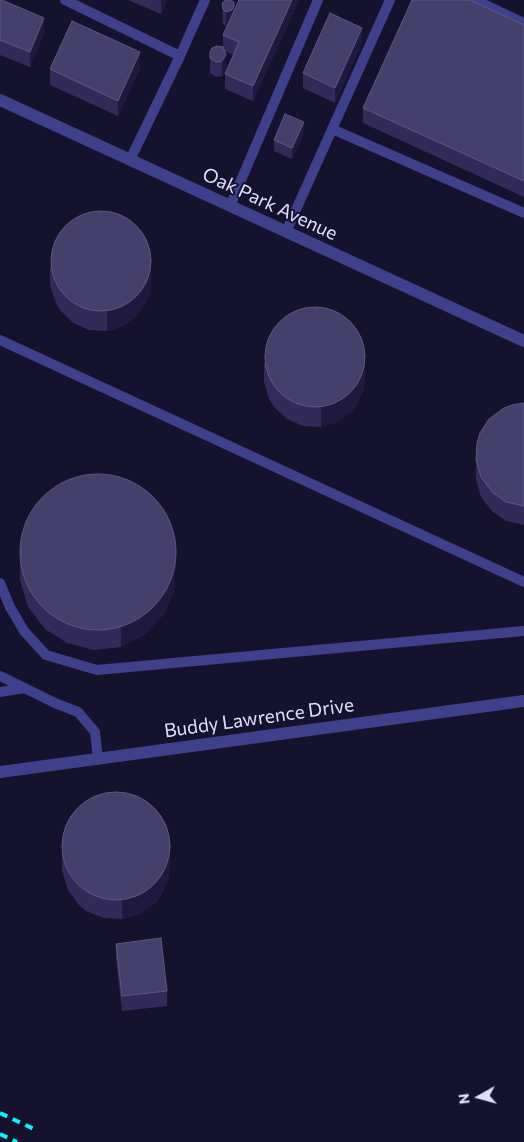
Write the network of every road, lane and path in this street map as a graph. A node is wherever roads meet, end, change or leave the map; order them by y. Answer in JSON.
{"nodes":[{"id":1,"x":65,"y":0,"type":"edge"},
{"id":2,"x":205,"y":0,"type":"edge"},
{"id":3,"x":318,"y":0,"type":"edge"},
{"id":4,"x":390,"y":0,"type":"edge"},
{"id":5,"x":475,"y":0,"type":"edge"},
{"id":6,"x":524,"y":23,"type":"edge"},
{"id":7,"x":180,"y":56,"type":"junction"},
{"id":8,"x":0,"y":100,"type":"edge"},
{"id":9,"x":332,"y":129,"type":"junction"},
{"id":10,"x":130,"y":160,"type":"junction"},
{"id":11,"x":230,"y":206,"type":"junction"},
{"id":12,"x":524,"y":213,"type":"edge"},
{"id":13,"x":286,"y":232,"type":"junction"},
{"id":14,"x":0,"y":340,"type":"edge"},
{"id":15,"x":524,"y":341,"type":"edge"},
{"id":16,"x":524,"y":582,"type":"edge"},
{"id":17,"x":0,"y":583,"type":"edge"},
{"id":18,"x":524,"y":631,"type":"edge"},
{"id":19,"x":0,"y":676,"type":"edge"},
{"id":20,"x":25,"y":688,"type":"junction"},
{"id":21,"x":0,"y":692,"type":"edge"},
{"id":22,"x":524,"y":701,"type":"edge"},
{"id":23,"x":98,"y":759,"type":"junction"},
{"id":24,"x":0,"y":772,"type":"edge"}],
"edges":[{"from":1,"to":7,"type":"lane"},
{"from":2,"to":7,"type":"lane"},
{"from":3,"to":11,"type":"lane"},
{"from":4,"to":9,"type":"lane"},
{"from":5,"to":6,"type":"lane"},
{"from":7,"to":10,"type":"lane"},
{"from":8,"to":10,"type":"street","name":"Oak Park Avenue"},
{"from":9,"to":12,"type":"lane"},
{"from":9,"to":13,"type":"lane"},
{"from":10,"to":11,"type":"street","name":"Oak Park Avenue"},
{"from":11,"to":13,"type":"street","name":"Oak Park Avenue"},
{"from":13,"to":15,"type":"street","name":"Oak Park Avenue"},
{"from":14,"to":16,"type":"lane"},
{"from":17,"to":18,"type":"lane"},
{"from":19,"to":20,"type":"lane"},
{"from":20,"to":21,"type":"lane"},
{"from":20,"to":23,"type":"lane"},
{"from":22,"to":23,"type":"street","name":"Buddy Lawrence Drive"},
{"from":23,"to":24,"type":"street","name":"Buddy Lawrence Drive"}]}
